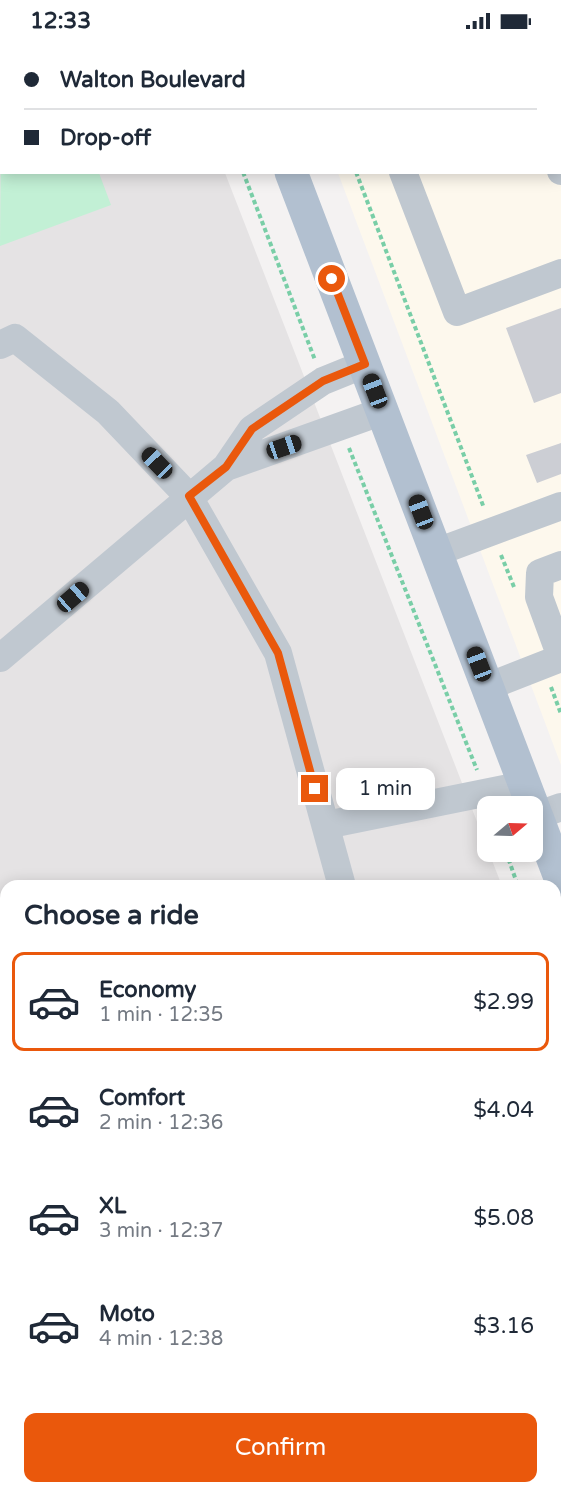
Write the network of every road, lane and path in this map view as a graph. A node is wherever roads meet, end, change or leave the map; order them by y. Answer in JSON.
{"nodes":[{"id":1,"x":244,"y":174,"type":"edge"},
{"id":2,"x":292,"y":174,"type":"edge"},
{"id":3,"x":357,"y":174,"type":"edge"},
{"id":4,"x":404,"y":174,"type":"edge"},
{"id":5,"x":561,"y":273,"type":"edge"},
{"id":6,"x":0,"y":345,"type":"edge"},
{"id":7,"x":365,"y":364,"type":"junction"},
{"id":8,"x":323,"y":381,"type":"junction"},
{"id":9,"x":383,"y":411,"type":"junction"},
{"id":10,"x":341,"y":428,"type":"junction"},
{"id":11,"x":226,"y":467,"type":"junction"},
{"id":12,"x":189,"y":496,"type":"junction"},
{"id":13,"x":561,"y":506,"type":"edge"},
{"id":14,"x":492,"y":531,"type":"junction"},
{"id":15,"x":436,"y":552,"type":"junction"},
{"id":16,"x":561,"y":565,"type":"edge"},
{"id":17,"x":516,"y":593,"type":"dead end"},
{"id":18,"x":0,"y":658,"type":"edge"},
{"id":19,"x":555,"y":660,"type":"edge"},
{"id":20,"x":487,"y":687,"type":"junction"},
{"id":21,"x":561,"y":714,"type":"edge"},
{"id":22,"x":525,"y":785,"type":"junction"},
{"id":23,"x":486,"y":793,"type":"junction"},
{"id":24,"x":549,"y":812,"type":"edge"},
{"id":25,"x":326,"y":825,"type":"junction"},
{"id":26,"x":510,"y":862,"type":"edge"},
{"id":27,"x":340,"y":880,"type":"edge"},
{"id":28,"x":516,"y":880,"type":"edge"},
{"id":29,"x":561,"y":880,"type":"edge"}],
"edges":[{"from":1,"to":8,"type":"path"},
{"from":2,"to":7,"type":"main road"},
{"from":3,"to":14,"type":"path"},
{"from":4,"to":5,"type":"lane"},
{"from":6,"to":12,"type":"lane"},
{"from":7,"to":8,"type":"lane"},
{"from":7,"to":9,"type":"main road"},
{"from":8,"to":11,"type":"lane"},
{"from":9,"to":10,"type":"lane"},
{"from":9,"to":15,"type":"main road"},
{"from":10,"to":11,"type":"lane"},
{"from":10,"to":23,"type":"path"},
{"from":11,"to":12,"type":"lane"},
{"from":12,"to":18,"type":"lane"},
{"from":12,"to":25,"type":"lane"},
{"from":13,"to":14,"type":"lane"},
{"from":14,"to":15,"type":"lane"},
{"from":14,"to":17,"type":"path"},
{"from":15,"to":20,"type":"main road"},
{"from":16,"to":19,"type":"lane"},
{"from":19,"to":20,"type":"lane"},
{"from":19,"to":21,"type":"path"},
{"from":20,"to":22,"type":"main road"},
{"from":22,"to":23,"type":"lane"},
{"from":22,"to":24,"type":"main road"},
{"from":23,"to":25,"type":"lane"},
{"from":24,"to":29,"type":"main road"},
{"from":25,"to":27,"type":"lane"},
{"from":26,"to":28,"type":"path"}]}
